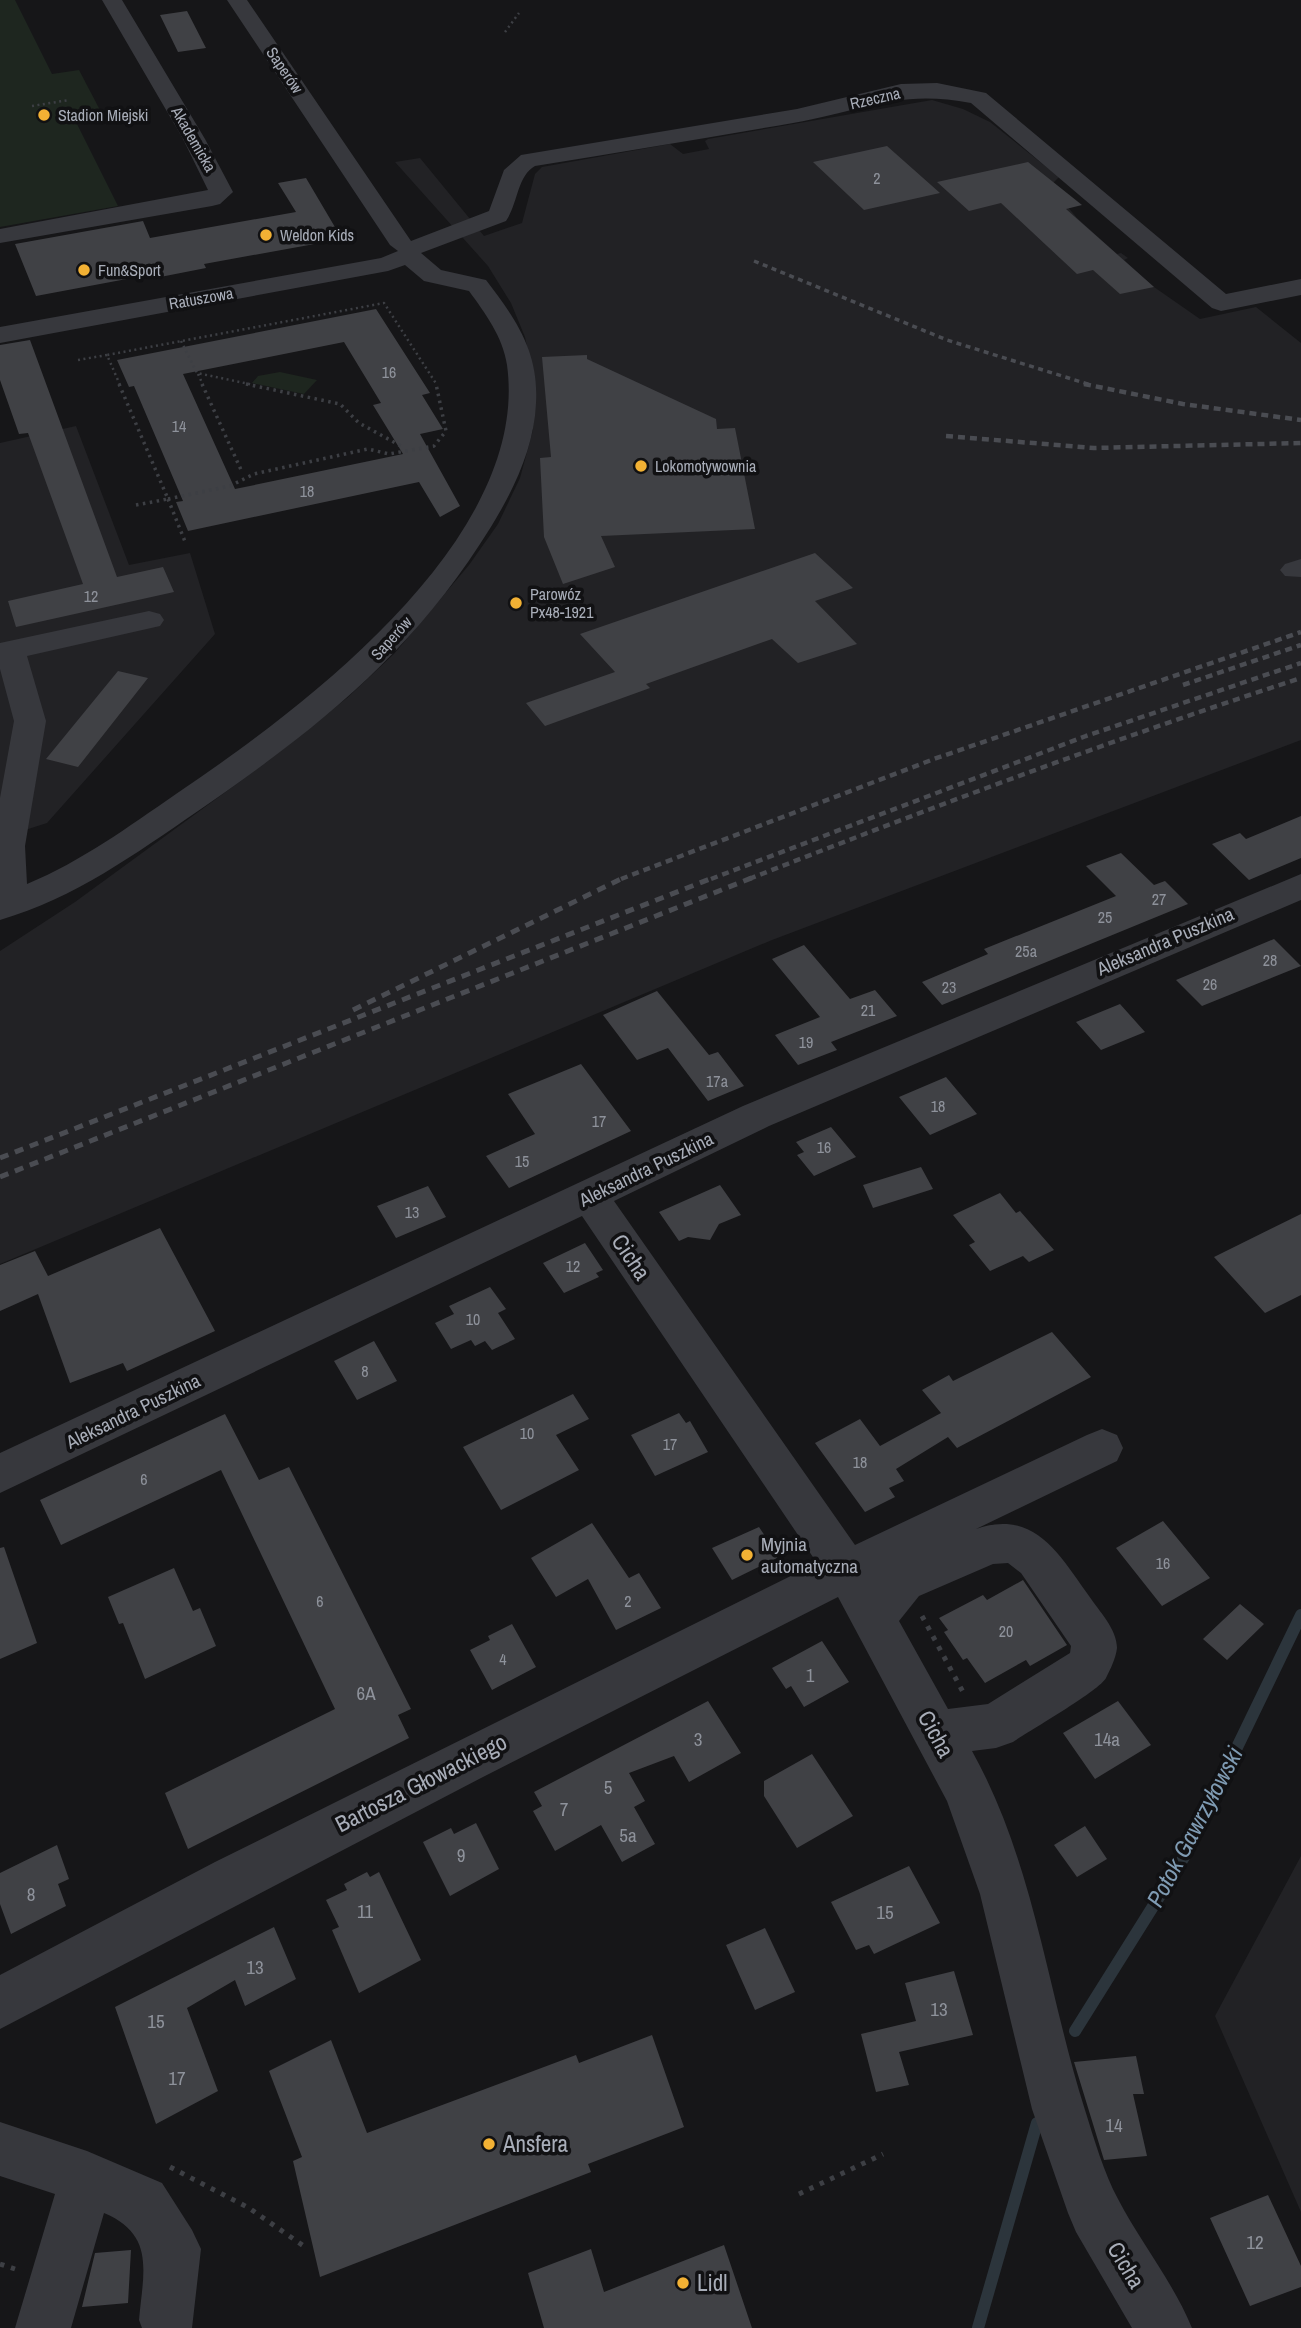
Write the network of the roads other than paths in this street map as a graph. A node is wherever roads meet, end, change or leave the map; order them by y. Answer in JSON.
{"nodes":[{"id":1,"x":113,"y":0,"type":"edge"},
{"id":2,"x":237,"y":0,"type":"edge"},
{"id":3,"x":0,"y":236,"type":"edge"},
{"id":4,"x":405,"y":251,"type":"junction"},
{"id":5,"x":1301,"y":287,"type":"edge"},
{"id":6,"x":0,"y":323,"type":"edge"},
{"id":7,"x":0,"y":335,"type":"edge"},
{"id":8,"x":149,"y":620,"type":"dead end"},
{"id":9,"x":1301,"y":886,"type":"edge"},
{"id":10,"x":0,"y":900,"type":"edge"},
{"id":11,"x":0,"y":908,"type":"edge"},
{"id":12,"x":589,"y":1196,"type":"junction"},
{"id":13,"x":1102,"y":1448,"type":"dead end"},
{"id":14,"x":0,"y":1474,"type":"edge"},
{"id":15,"x":846,"y":1569,"type":"junction"},
{"id":16,"x":874,"y":1620,"type":"junction"},
{"id":17,"x":936,"y":1733,"type":"junction"},
{"id":18,"x":0,"y":2003,"type":"edge"},
{"id":19,"x":0,"y":2149,"type":"edge"},
{"id":20,"x":87,"y":2178,"type":"junction"},
{"id":21,"x":167,"y":2320,"type":"dead end"},
{"id":22,"x":43,"y":2328,"type":"edge"},
{"id":23,"x":1164,"y":2328,"type":"edge"}],
"edges":[{"from":1,"to":3,"type":"street","name":"Akademicka"},
{"from":2,"to":4,"type":"street","name":"Saperów"},
{"from":4,"to":5,"type":"street","name":"Rzeczna"},
{"from":4,"to":6,"type":"street","name":"Ratuszowa"},
{"from":4,"to":7,"type":"street","name":"Ratuszowa"},
{"from":4,"to":11,"type":"street","name":"Saperów"},
{"from":8,"to":10,"type":"street"},
{"from":9,"to":12,"type":"street","name":"Aleksandra Puszkina"},
{"from":12,"to":14,"type":"street","name":"Aleksandra Puszkina"},
{"from":12,"to":15,"type":"street","name":"Cicha"},
{"from":13,"to":15,"type":"street","name":"Bartosza Głowackiego"},
{"from":15,"to":16,"type":"street","name":"Cicha"},
{"from":15,"to":18,"type":"street","name":"Bartosza Głowackiego"},
{"from":16,"to":17,"type":"street","name":"Cicha"},
{"from":16,"to":17,"type":"street"},
{"from":17,"to":23,"type":"street","name":"Cicha"},
{"from":19,"to":20,"type":"street"},
{"from":20,"to":21,"type":"street"},
{"from":20,"to":22,"type":"street"}]}
